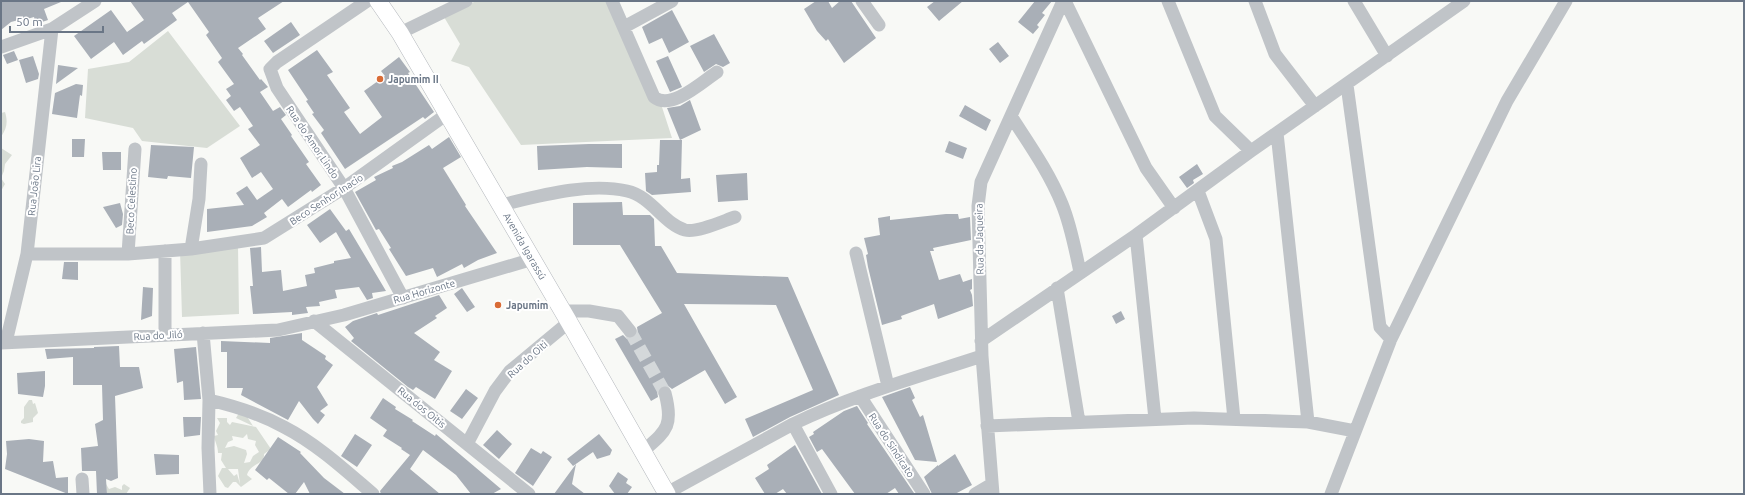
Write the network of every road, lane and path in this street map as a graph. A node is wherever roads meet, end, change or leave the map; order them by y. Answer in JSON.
{"nodes":[{"id":1,"x":95,"y":1,"type":"edge"},
{"id":2,"x":367,"y":1,"type":"edge"},
{"id":3,"x":378,"y":1,"type":"edge"},
{"id":4,"x":466,"y":1,"type":"edge"},
{"id":5,"x":612,"y":1,"type":"edge"},
{"id":6,"x":672,"y":1,"type":"edge"},
{"id":7,"x":862,"y":1,"type":"edge"},
{"id":8,"x":1064,"y":1,"type":"edge"},
{"id":9,"x":1168,"y":1,"type":"edge"},
{"id":10,"x":1255,"y":1,"type":"edge"},
{"id":11,"x":1354,"y":1,"type":"edge"},
{"id":12,"x":1566,"y":1,"type":"edge"},
{"id":13,"x":1460,"y":2,"type":"edge"},
{"id":14,"x":879,"y":25,"type":"dead end"},
{"id":15,"x":624,"y":26,"type":"junction"},
{"id":16,"x":52,"y":29,"type":"junction"},
{"id":17,"x":400,"y":33,"type":"junction"},
{"id":18,"x":1,"y":47,"type":"edge"},
{"id":19,"x":1387,"y":56,"type":"junction"},
{"id":20,"x":717,"y":72,"type":"dead end"},
{"id":21,"x":1347,"y":85,"type":"junction"},
{"id":22,"x":1315,"y":106,"type":"junction"},
{"id":23,"x":447,"y":114,"type":"junction"},
{"id":24,"x":1010,"y":116,"type":"junction"},
{"id":25,"x":1277,"y":133,"type":"junction"},
{"id":26,"x":135,"y":149,"type":"dead end"},
{"id":27,"x":1251,"y":151,"type":"junction"},
{"id":28,"x":201,"y":164,"type":"dead end"},
{"id":29,"x":344,"y":188,"type":"junction"},
{"id":30,"x":1198,"y":191,"type":"junction"},
{"id":31,"x":501,"y":205,"type":"junction"},
{"id":32,"x":1174,"y":208,"type":"junction"},
{"id":33,"x":735,"y":217,"type":"dead end"},
{"id":34,"x":1136,"y":235,"type":"junction"},
{"id":35,"x":191,"y":249,"type":"junction"},
{"id":36,"x":165,"y":251,"type":"junction"},
{"id":37,"x":856,"y":253,"type":"dead end"},
{"id":38,"x":27,"y":254,"type":"junction"},
{"id":39,"x":128,"y":254,"type":"junction"},
{"id":40,"x":533,"y":259,"type":"junction"},
{"id":41,"x":1080,"y":272,"type":"junction"},
{"id":42,"x":1057,"y":288,"type":"junction"},
{"id":43,"x":403,"y":298,"type":"junction"},
{"id":44,"x":566,"y":317,"type":"junction"},
{"id":45,"x":314,"y":320,"type":"junction"},
{"id":46,"x":630,"y":331,"type":"tunnel mouth"},
{"id":47,"x":203,"y":333,"type":"junction"},
{"id":48,"x":165,"y":335,"type":"junction"},
{"id":49,"x":1391,"y":339,"type":"junction"},
{"id":50,"x":981,"y":341,"type":"junction"},
{"id":51,"x":4,"y":342,"type":"edge"},
{"id":52,"x":982,"y":356,"type":"junction"},
{"id":53,"x":888,"y":386,"type":"junction"},
{"id":54,"x":665,"y":393,"type":"tunnel mouth"},
{"id":55,"x":860,"y":396,"type":"junction"},
{"id":56,"x":209,"y":400,"type":"junction"},
{"id":57,"x":1155,"y":419,"type":"junction"},
{"id":58,"x":1234,"y":419,"type":"junction"},
{"id":59,"x":1079,"y":422,"type":"junction"},
{"id":60,"x":1308,"y":422,"type":"junction"},
{"id":61,"x":793,"y":424,"type":"junction"},
{"id":62,"x":987,"y":426,"type":"junction"},
{"id":63,"x":1355,"y":431,"type":"junction"},
{"id":64,"x":467,"y":444,"type":"junction"},
{"id":65,"x":642,"y":452,"type":"junction"},
{"id":66,"x":82,"y":479,"type":"dead end"},
{"id":67,"x":992,"y":489,"type":"edge"},
{"id":68,"x":83,"y":494,"type":"edge"},
{"id":69,"x":210,"y":494,"type":"edge"},
{"id":70,"x":373,"y":494,"type":"edge"},
{"id":71,"x":529,"y":494,"type":"edge"},
{"id":72,"x":666,"y":494,"type":"edge"},
{"id":73,"x":831,"y":494,"type":"edge"},
{"id":74,"x":924,"y":494,"type":"edge"},
{"id":75,"x":975,"y":494,"type":"edge"},
{"id":76,"x":1331,"y":494,"type":"edge"}],
"edges":[{"from":1,"to":16,"type":"street"},
{"from":2,"to":29,"type":"street","name":"Rua do Amor Lindo"},
{"from":3,"to":17,"type":"main road","name":"Avenida Igarassú"},
{"from":4,"to":17,"type":"street"},
{"from":5,"to":15,"type":"street"},
{"from":6,"to":15,"type":"street"},
{"from":7,"to":14,"type":"street"},
{"from":8,"to":24,"type":"street","name":"Rua da Jaqueira"},
{"from":8,"to":32,"type":"street"},
{"from":9,"to":27,"type":"street"},
{"from":10,"to":22,"type":"street"},
{"from":11,"to":19,"type":"street"},
{"from":12,"to":49,"type":"street"},
{"from":13,"to":19,"type":"street"},
{"from":15,"to":20,"type":"street"},
{"from":16,"to":18,"type":"street"},
{"from":16,"to":38,"type":"street","name":"Rua João Lira"},
{"from":17,"to":23,"type":"main road","name":"Avenida Igarassú"},
{"from":19,"to":21,"type":"street"},
{"from":21,"to":22,"type":"street"},
{"from":21,"to":49,"type":"street"},
{"from":22,"to":25,"type":"street"},
{"from":23,"to":29,"type":"street","name":"Beco Senhor Inacio"},
{"from":23,"to":31,"type":"main road","name":"Avenida Igarassú"},
{"from":24,"to":41,"type":"street"},
{"from":24,"to":50,"type":"street","name":"Rua da Jaqueira"},
{"from":25,"to":27,"type":"street"},
{"from":25,"to":60,"type":"street"},
{"from":26,"to":39,"type":"street","name":"Beco Celestino"},
{"from":27,"to":30,"type":"street"},
{"from":28,"to":35,"type":"street"},
{"from":29,"to":35,"type":"street","name":"Beco Senhor Inacio"},
{"from":29,"to":43,"type":"street","name":"Rua do Amor Lindo"},
{"from":30,"to":32,"type":"street"},
{"from":30,"to":58,"type":"street"},
{"from":31,"to":33,"type":"street"},
{"from":31,"to":40,"type":"main road","name":"Avenida Igarassú"},
{"from":32,"to":34,"type":"street"},
{"from":34,"to":41,"type":"street"},
{"from":34,"to":57,"type":"street"},
{"from":35,"to":36,"type":"street","name":"Beco Senhor Inacio"},
{"from":36,"to":39,"type":"street","name":"Beco Senhor Inacio"},
{"from":36,"to":48,"type":"street"},
{"from":37,"to":53,"type":"street"},
{"from":38,"to":39,"type":"street","name":"Beco Senhor Inacio"},
{"from":38,"to":51,"type":"street","name":"Rua João Lira"},
{"from":40,"to":43,"type":"street","name":"Rua Horizonte"},
{"from":40,"to":44,"type":"main road","name":"Avenida Igarassú"},
{"from":41,"to":42,"type":"street"},
{"from":42,"to":50,"type":"street"},
{"from":42,"to":59,"type":"street"},
{"from":43,"to":45,"type":"street","name":"Rua Horizonte"},
{"from":44,"to":46,"type":"street"},
{"from":44,"to":64,"type":"street","name":"Rua do Oiti"},
{"from":44,"to":65,"type":"main road","name":"Avenida Igarassú"},
{"from":45,"to":47,"type":"street","name":"Rua do Jiló"},
{"from":45,"to":64,"type":"street","name":"Rua dos Oitis"},
{"from":47,"to":48,"type":"street","name":"Rua do Jiló"},
{"from":47,"to":56,"type":"street"},
{"from":48,"to":51,"type":"street","name":"Rua do Jiló"},
{"from":49,"to":63,"type":"street"},
{"from":50,"to":52,"type":"street","name":"Rua da Jaqueira"},
{"from":52,"to":53,"type":"street"},
{"from":52,"to":62,"type":"street","name":"Rua da Jaqueira"},
{"from":53,"to":55,"type":"street"},
{"from":54,"to":65,"type":"street"},
{"from":55,"to":61,"type":"street"},
{"from":55,"to":74,"type":"street","name":"Rua do Sindicato"},
{"from":56,"to":69,"type":"street"},
{"from":56,"to":70,"type":"street"},
{"from":57,"to":58,"type":"street"},
{"from":57,"to":59,"type":"street"},
{"from":58,"to":60,"type":"street"},
{"from":59,"to":62,"type":"street"},
{"from":60,"to":63,"type":"street"},
{"from":61,"to":72,"type":"street"},
{"from":61,"to":73,"type":"street"},
{"from":62,"to":67,"type":"street","name":"Rua da Jaqueira"},
{"from":63,"to":76,"type":"street"},
{"from":64,"to":71,"type":"street","name":"Rua dos Oitis"},
{"from":65,"to":72,"type":"main road","name":"Avenida Igarassú"},
{"from":66,"to":68,"type":"street"},
{"from":67,"to":75,"type":"street"}]}
